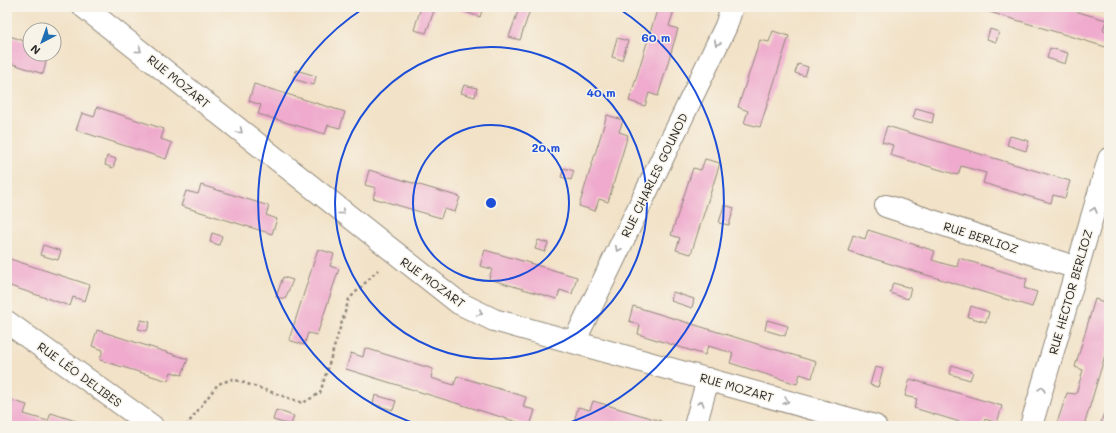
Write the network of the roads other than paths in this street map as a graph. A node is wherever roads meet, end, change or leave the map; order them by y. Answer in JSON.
{"nodes":[{"id":1,"x":84,"y":7,"type":"edge"},
{"id":2,"x":732,"y":7,"type":"edge"},
{"id":3,"x":111,"y":16,"type":"edge"},
{"id":4,"x":1109,"y":159,"type":"edge"},
{"id":5,"x":886,"y":206,"type":"dead end"},
{"id":6,"x":1077,"y":268,"type":"junction"},
{"id":7,"x":7,"y":322,"type":"edge"},
{"id":8,"x":574,"y":342,"type":"junction"},
{"id":9,"x":708,"y":379,"type":"junction"},
{"id":10,"x":152,"y":426,"type":"edge"},
{"id":11,"x":694,"y":426,"type":"edge"},
{"id":12,"x":875,"y":426,"type":"edge"},
{"id":13,"x":1031,"y":426,"type":"edge"}],
"edges":[{"from":1,"to":3,"type":"street","name":"RUE MOZART"},
{"from":2,"to":8,"type":"street","name":"RUE CHARLES GOUNOD","one_way":true},
{"from":3,"to":8,"type":"street","name":"RUE MOZART","one_way":true},
{"from":6,"to":4,"type":"street","name":"RUE HECTOR BERLIOZ","one_way":true},
{"from":5,"to":6,"type":"street","name":"RUE BERLIOZ"},
{"from":13,"to":6,"type":"street","name":"RUE HECTOR BERLIOZ","one_way":true},
{"from":7,"to":10,"type":"street","name":"RUE LÉO DELIBES"},
{"from":8,"to":9,"type":"street","name":"RUE MOZART"},
{"from":11,"to":9,"type":"street","one_way":true},
{"from":9,"to":12,"type":"street","name":"RUE MOZART","one_way":true}]}
